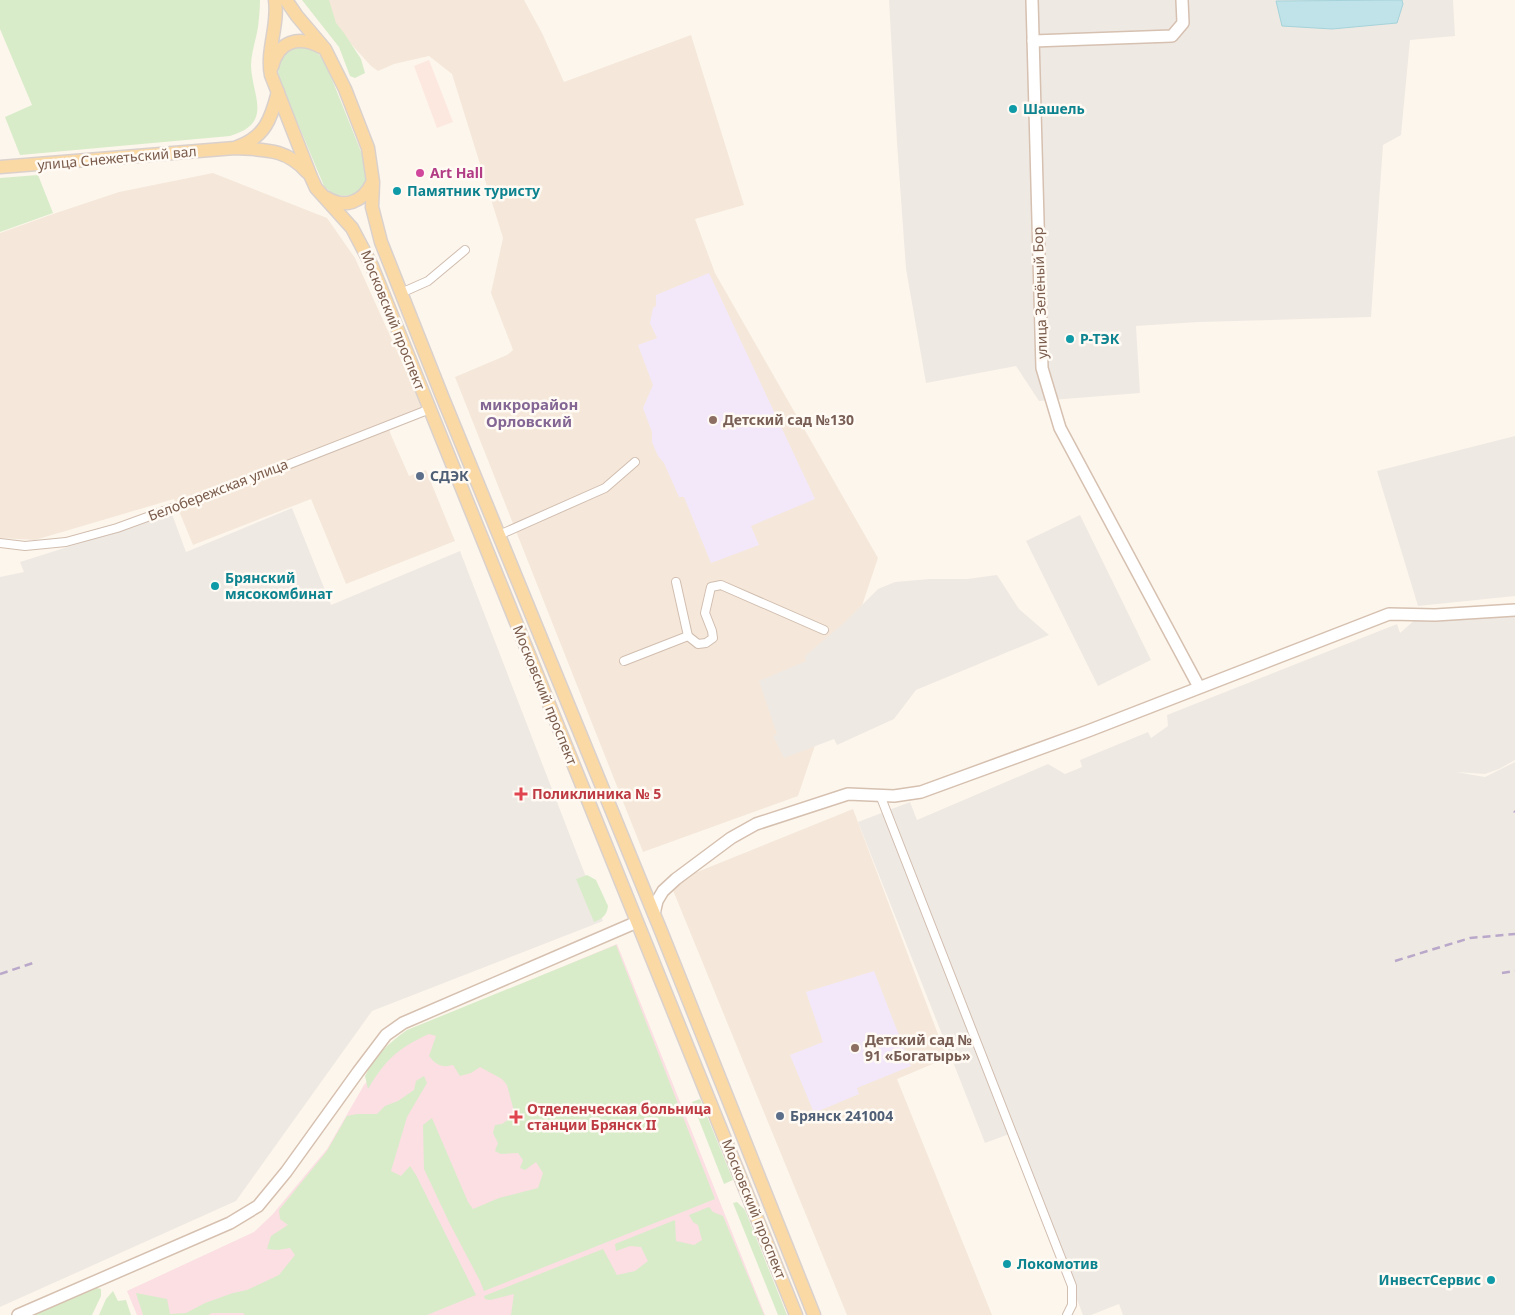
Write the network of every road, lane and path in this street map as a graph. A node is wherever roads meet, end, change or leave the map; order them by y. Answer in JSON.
{"nodes":[{"id":1,"x":275,"y":0,"type":"edge"},
{"id":2,"x":286,"y":0,"type":"edge"},
{"id":3,"x":1032,"y":0,"type":"edge"},
{"id":4,"x":1182,"y":0,"type":"edge"},
{"id":5,"x":1033,"y":41,"type":"junction"},
{"id":6,"x":325,"y":49,"type":"junction"},
{"id":7,"x":271,"y":74,"type":"junction"},
{"id":8,"x":278,"y":92,"type":"junction"},
{"id":9,"x":235,"y":148,"type":"junction"},
{"id":10,"x":0,"y":168,"type":"edge"},
{"id":11,"x":310,"y":177,"type":"junction"},
{"id":12,"x":373,"y":182,"type":"junction"},
{"id":13,"x":323,"y":195,"type":"junction"},
{"id":14,"x":465,"y":250,"type":"dead end"},
{"id":15,"x":401,"y":293,"type":"junction"},
{"id":16,"x":430,"y":409,"type":"junction"},
{"id":17,"x":635,"y":462,"type":"dead end"},
{"id":18,"x":499,"y":535,"type":"junction"},
{"id":19,"x":0,"y":543,"type":"edge"},
{"id":20,"x":676,"y":582,"type":"dead end"},
{"id":21,"x":1515,"y":610,"type":"edge"},
{"id":22,"x":824,"y":630,"type":"dead end"},
{"id":23,"x":688,"y":636,"type":"junction"},
{"id":24,"x":624,"y":662,"type":"dead end"},
{"id":25,"x":1199,"y":687,"type":"junction"},
{"id":26,"x":880,"y":795,"type":"junction"},
{"id":27,"x":654,"y":914,"type":"junction"},
{"id":28,"x":637,"y":922,"type":"junction"},
{"id":29,"x":18,"y":1315,"type":"edge"},
{"id":30,"x":796,"y":1315,"type":"edge"},
{"id":31,"x":814,"y":1315,"type":"edge"},
{"id":32,"x":1067,"y":1315,"type":"edge"}],
"edges":[{"from":1,"to":7,"type":"main road","name":"Московский проспект"},
{"from":2,"to":6,"type":"main road","name":"Московский проспект"},
{"from":3,"to":5,"type":"street","name":"улица Зелёный Бор"},
{"from":4,"to":5,"type":"street"},
{"from":5,"to":25,"type":"street","name":"улица Зелёный Бор"},
{"from":6,"to":7,"type":"main road"},
{"from":6,"to":12,"type":"main road","name":"Московский проспект"},
{"from":7,"to":8,"type":"main road","name":"Московский проспект"},
{"from":8,"to":9,"type":"main road","name":"улица Снежетьский вал"},
{"from":8,"to":11,"type":"main road","name":"Московский проспект"},
{"from":9,"to":10,"type":"main road","name":"улица Снежетьский вал"},
{"from":9,"to":11,"type":"main road","name":"улица Снежетьский вал"},
{"from":11,"to":13,"type":"main road","name":"Московский проспект"},
{"from":12,"to":13,"type":"main road"},
{"from":12,"to":15,"type":"main road","name":"Московский проспект"},
{"from":13,"to":16,"type":"main road","name":"Московский проспект"},
{"from":14,"to":15,"type":"street"},
{"from":15,"to":18,"type":"main road","name":"Московский проспект"},
{"from":16,"to":19,"type":"street","name":"Белобережская улица"},
{"from":16,"to":28,"type":"main road","name":"Московский проспект"},
{"from":17,"to":18,"type":"street"},
{"from":18,"to":27,"type":"main road","name":"Московский проспект"},
{"from":20,"to":23,"type":"street"},
{"from":21,"to":25,"type":"street"},
{"from":22,"to":23,"type":"street"},
{"from":23,"to":24,"type":"street"},
{"from":25,"to":26,"type":"street"},
{"from":26,"to":27,"type":"street"},
{"from":26,"to":32,"type":"street"},
{"from":27,"to":28,"type":"main road"},
{"from":27,"to":31,"type":"main road","name":"Московский проспект"},
{"from":28,"to":29,"type":"street"},
{"from":28,"to":30,"type":"main road","name":"Московский проспект"}]}
